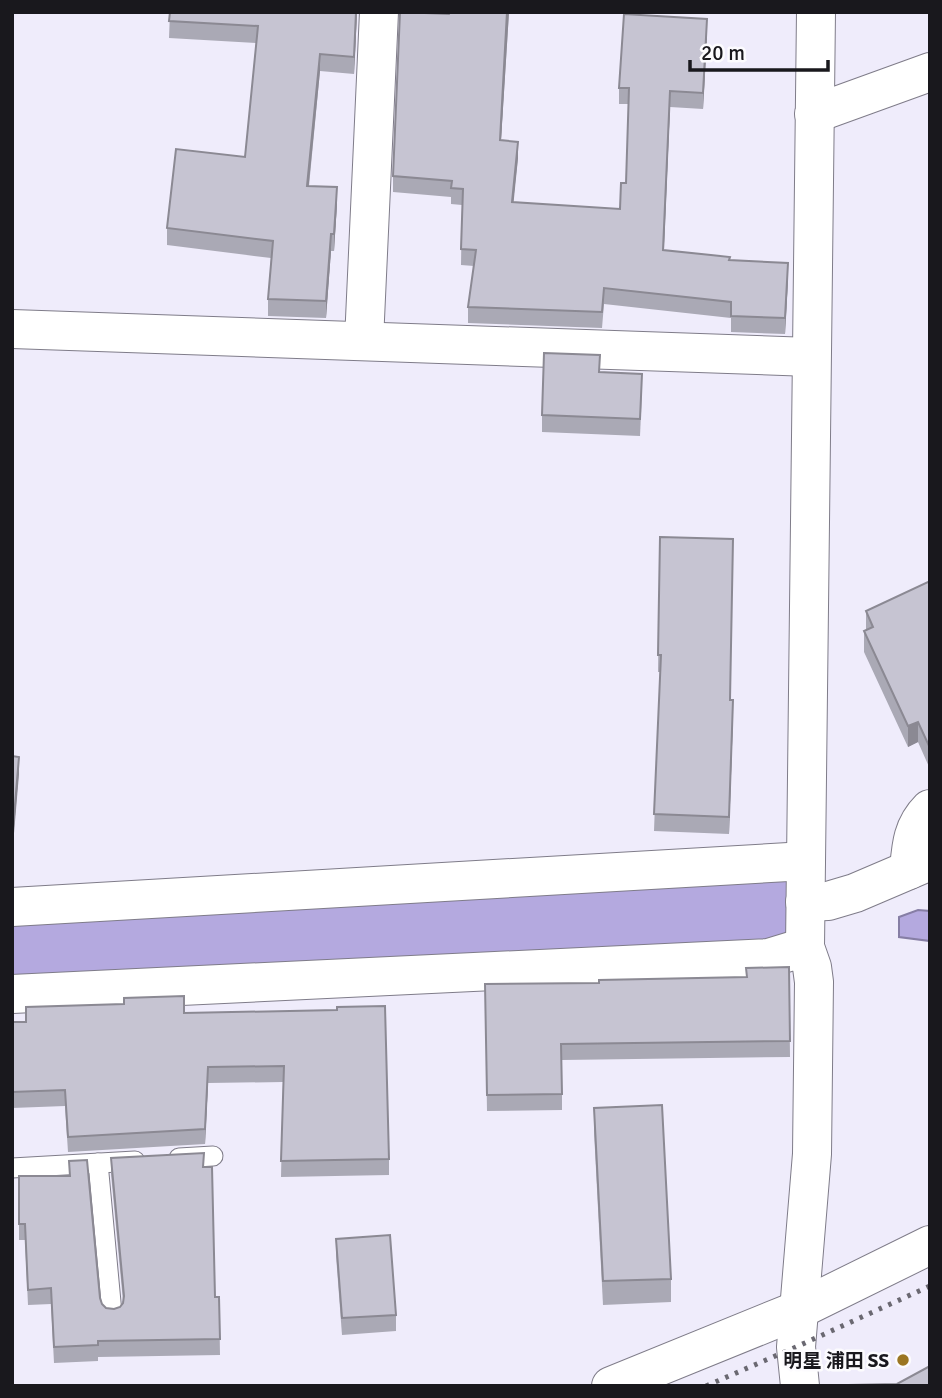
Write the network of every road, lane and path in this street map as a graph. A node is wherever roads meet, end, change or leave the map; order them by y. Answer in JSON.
{"nodes":[{"id":1,"x":379,"y":12,"type":"edge"},
{"id":2,"x":816,"y":12,"type":"edge"},
{"id":3,"x":930,"y":72,"type":"edge"},
{"id":4,"x":814,"y":114,"type":"junction"},
{"id":5,"x":12,"y":329,"type":"edge"},
{"id":6,"x":364,"y":341,"type":"junction"},
{"id":7,"x":811,"y":357,"type":"junction"},
{"id":8,"x":930,"y":808,"type":"edge"},
{"id":9,"x":806,"y":861,"type":"junction"},
{"id":10,"x":919,"y":866,"type":"edge"},
{"id":11,"x":805,"y":902,"type":"junction"},
{"id":12,"x":12,"y":907,"type":"edge"},
{"id":13,"x":805,"y":947,"type":"junction"},
{"id":14,"x":12,"y":994,"type":"edge"},
{"id":15,"x":213,"y":1156,"type":"dead end"},
{"id":16,"x":98,"y":1163,"type":"junction"},
{"id":17,"x":12,"y":1168,"type":"edge"},
{"id":18,"x":930,"y":1244,"type":"edge"},
{"id":19,"x":798,"y":1310,"type":"junction"},
{"id":20,"x":112,"y":1313,"type":"edge"},
{"id":21,"x":611,"y":1386,"type":"edge"},
{"id":22,"x":800,"y":1386,"type":"edge"}],
"edges":[{"from":1,"to":6,"type":"street"},
{"from":2,"to":4,"type":"street"},
{"from":3,"to":4,"type":"street"},
{"from":4,"to":7,"type":"street"},
{"from":5,"to":6,"type":"street"},
{"from":6,"to":7,"type":"street"},
{"from":7,"to":9,"type":"street"},
{"from":8,"to":10,"type":"street"},
{"from":9,"to":11,"type":"street"},
{"from":9,"to":12,"type":"street"},
{"from":10,"to":11,"type":"street"},
{"from":11,"to":13,"type":"street"},
{"from":13,"to":14,"type":"street"},
{"from":13,"to":19,"type":"street"},
{"from":15,"to":16,"type":"lane"},
{"from":16,"to":17,"type":"lane"},
{"from":16,"to":20,"type":"lane"},
{"from":18,"to":19,"type":"street"},
{"from":19,"to":21,"type":"street"},
{"from":19,"to":22,"type":"street"}]}
